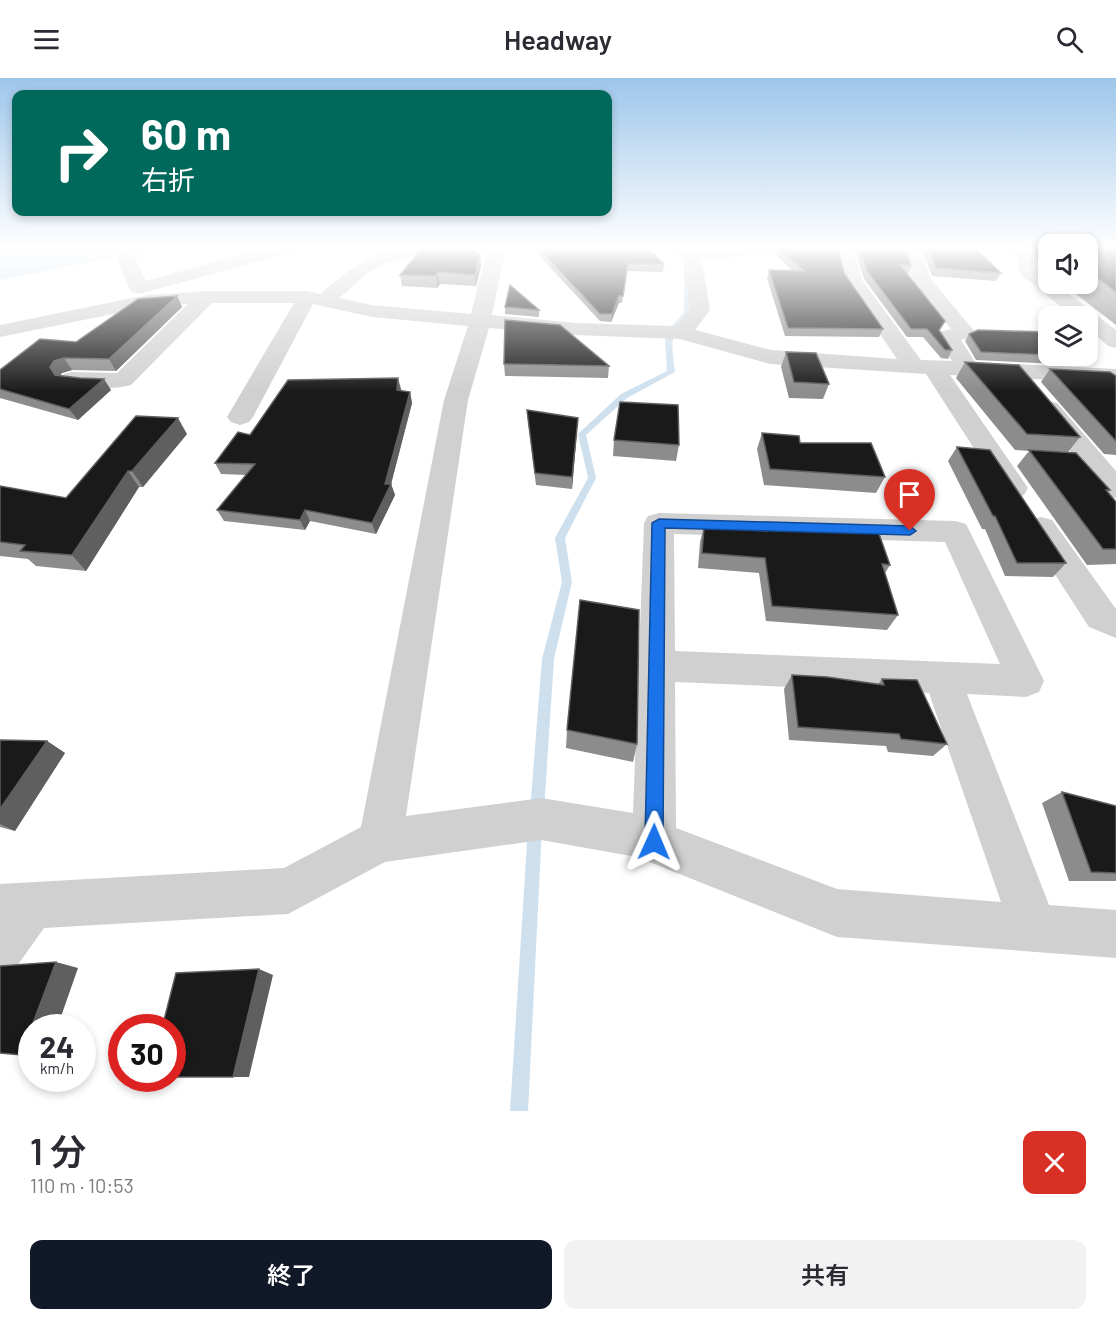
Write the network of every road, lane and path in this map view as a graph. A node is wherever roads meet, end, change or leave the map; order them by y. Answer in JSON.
{"nodes":[{"id":1,"x":93,"y":295,"type":"edge"},
{"id":2,"x":321,"y":295,"type":"edge"},
{"id":3,"x":486,"y":295,"type":"edge"},
{"id":4,"x":696,"y":295,"type":"edge"},
{"id":5,"x":865,"y":295,"type":"edge"},
{"id":6,"x":934,"y":295,"type":"edge"},
{"id":7,"x":1059,"y":295,"type":"edge"},
{"id":8,"x":207,"y":297,"type":"junction"},
{"id":9,"x":315,"y":299,"type":"junction"},
{"id":10,"x":1072,"y":306,"type":"edge"},
{"id":11,"x":0,"y":319,"type":"edge"},
{"id":12,"x":480,"y":321,"type":"junction"},
{"id":13,"x":1098,"y":327,"type":"edge"},
{"id":14,"x":0,"y":331,"type":"edge"},
{"id":15,"x":680,"y":333,"type":"junction"},
{"id":16,"x":1116,"y":341,"type":"edge"},
{"id":17,"x":924,"y":367,"type":"junction"},
{"id":18,"x":968,"y":369,"type":"junction"},
{"id":19,"x":1017,"y":371,"type":"junction"},
{"id":20,"x":1116,"y":376,"type":"edge"},
{"id":21,"x":72,"y":379,"type":"edge"},
{"id":22,"x":240,"y":417,"type":"dead end"},
{"id":23,"x":1116,"y":489,"type":"edge"},
{"id":24,"x":1116,"y":624,"type":"edge"},
{"id":25,"x":656,"y":666,"type":"junction"},
{"id":26,"x":942,"y":677,"type":"junction"},
{"id":27,"x":380,"y":842,"type":"junction"},
{"id":28,"x":654,"y":842,"type":"junction"},
{"id":29,"x":16,"y":907,"type":"edge"},
{"id":30,"x":1034,"y":928,"type":"junction"},
{"id":31,"x":1116,"y":934,"type":"edge"},
{"id":32,"x":0,"y":949,"type":"edge"}],
"edges":[{"from":1,"to":11,"type":"street"},
{"from":2,"to":9,"type":"street"},
{"from":3,"to":12,"type":"street"},
{"from":4,"to":15,"type":"street"},
{"from":5,"to":17,"type":"street"},
{"from":6,"to":18,"type":"street"},
{"from":7,"to":10,"type":"street"},
{"from":8,"to":9,"type":"street"},
{"from":8,"to":14,"type":"street"},
{"from":8,"to":21,"type":"street"},
{"from":9,"to":12,"type":"street"},
{"from":9,"to":22,"type":"street"},
{"from":12,"to":15,"type":"street"},
{"from":12,"to":27,"type":"street"},
{"from":13,"to":16,"type":"street"},
{"from":15,"to":17,"type":"street"},
{"from":17,"to":18,"type":"street"},
{"from":17,"to":24,"type":"street"},
{"from":18,"to":19,"type":"street"},
{"from":19,"to":20,"type":"street"},
{"from":19,"to":23,"type":"street"},
{"from":25,"to":26,"type":"street"},
{"from":25,"to":26,"type":"street"},
{"from":25,"to":28,"type":"street"},
{"from":26,"to":30,"type":"street"},
{"from":27,"to":28,"type":"street"},
{"from":27,"to":29,"type":"street"},
{"from":28,"to":30,"type":"street"},
{"from":29,"to":32,"type":"street"},
{"from":30,"to":31,"type":"street"}]}
